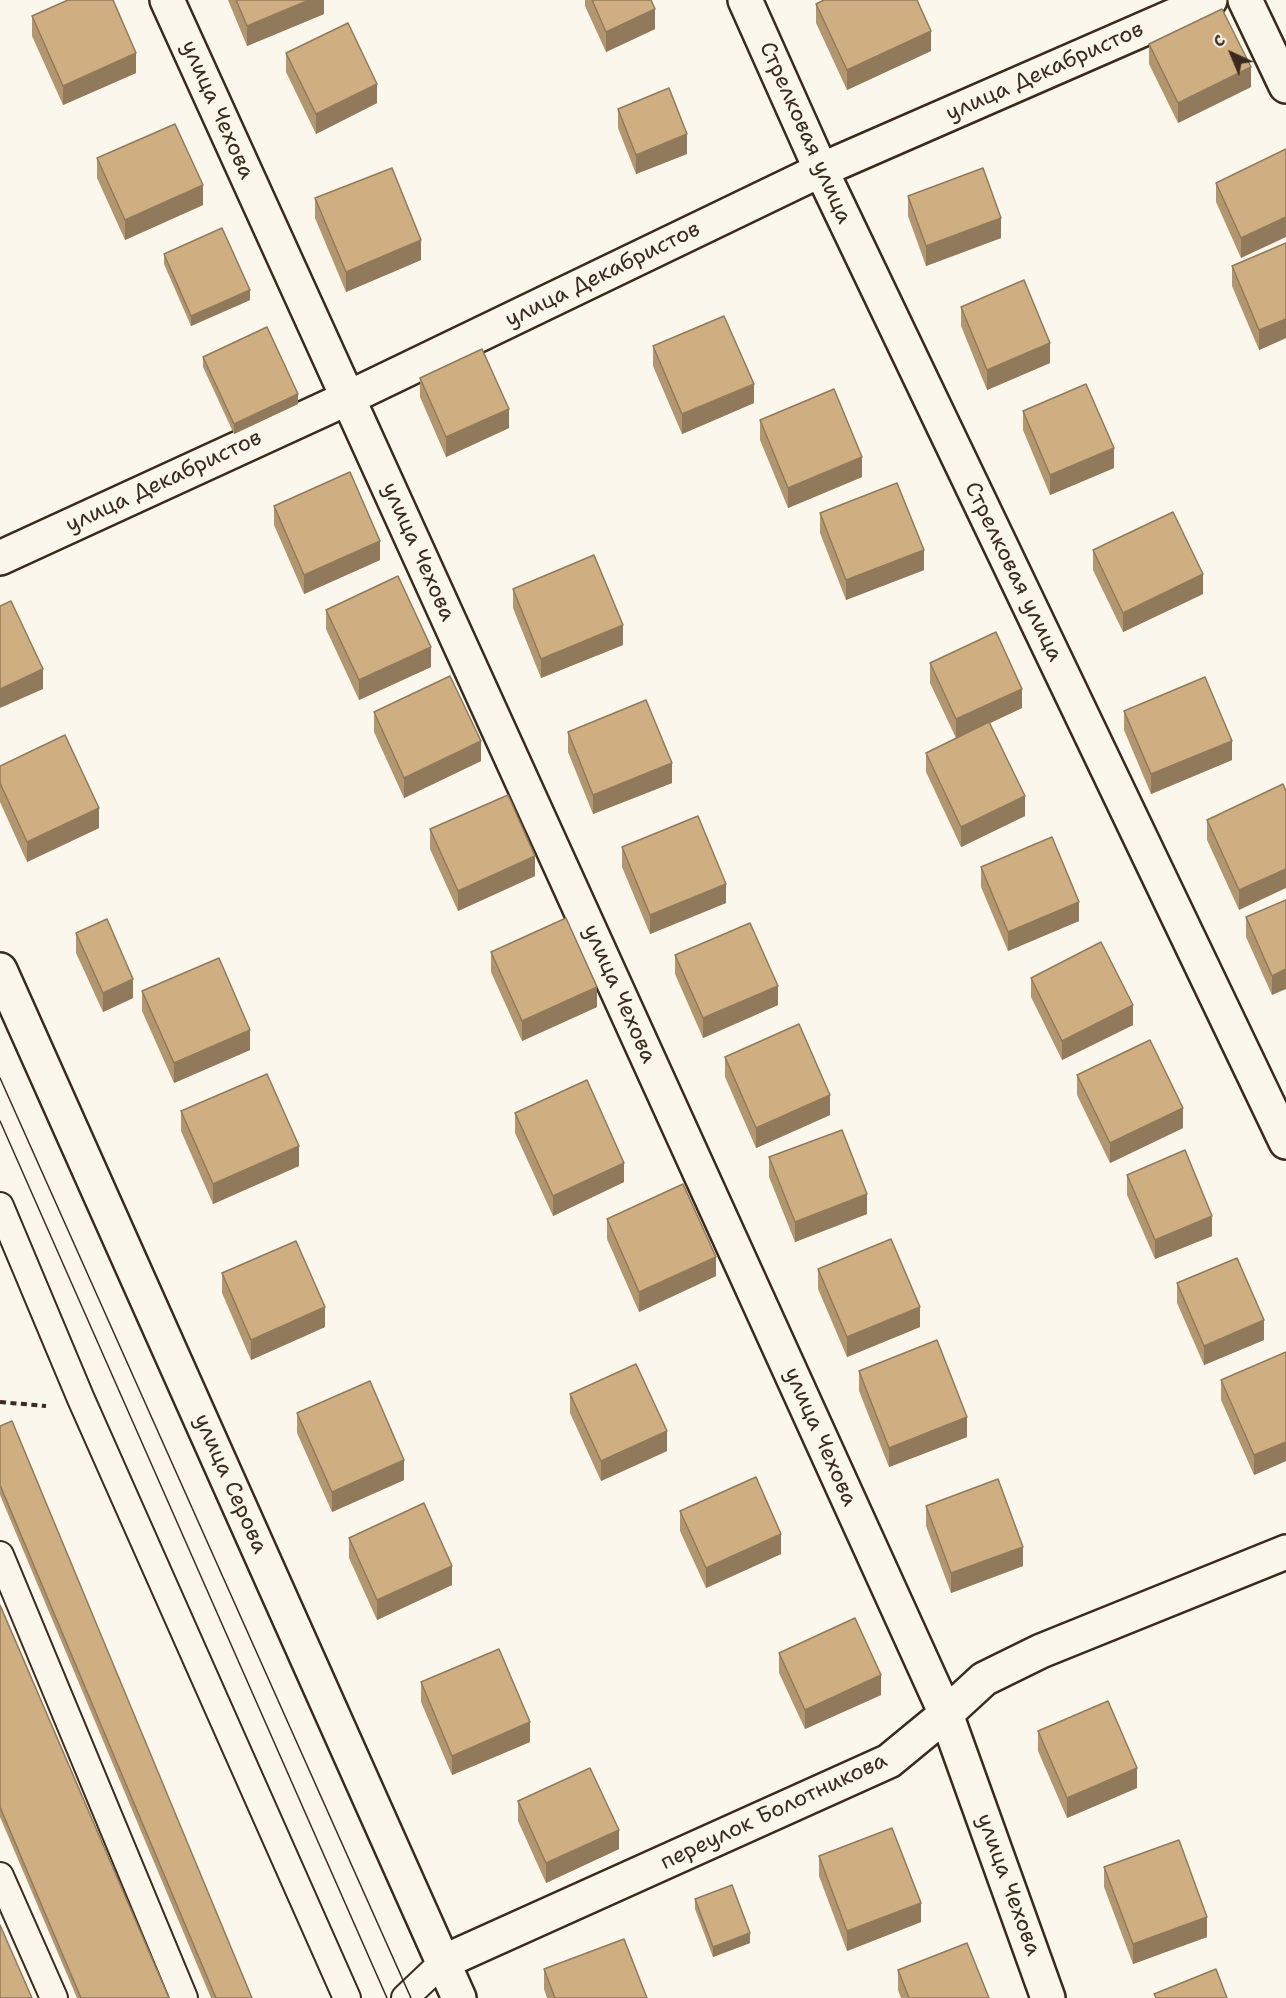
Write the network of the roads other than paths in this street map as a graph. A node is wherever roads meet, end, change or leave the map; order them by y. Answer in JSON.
{"nodes":[{"id":1,"x":167,"y":0,"type":"edge"},
{"id":2,"x":745,"y":0,"type":"edge"},
{"id":3,"x":1210,"y":0,"type":"edge"},
{"id":4,"x":1245,"y":0,"type":"edge"},
{"id":5,"x":1286,"y":86,"type":"edge"},
{"id":6,"x":821,"y":170,"type":"junction"},
{"id":7,"x":348,"y":398,"type":"junction"},
{"id":8,"x":0,"y":558,"type":"edge"},
{"id":9,"x":0,"y":970,"type":"edge"},
{"id":10,"x":1286,"y":1142,"type":"edge"},
{"id":11,"x":0,"y":1206,"type":"edge"},
{"id":12,"x":1286,"y":1552,"type":"edge"},
{"id":13,"x":0,"y":1555,"type":"edge"},
{"id":14,"x":946,"y":1714,"type":"junction"},
{"id":15,"x":0,"y":1876,"type":"edge"},
{"id":16,"x":443,"y":1962,"type":"junction"},
{"id":17,"x":54,"y":1998,"type":"edge"},
{"id":18,"x":184,"y":1998,"type":"edge"},
{"id":19,"x":347,"y":1998,"type":"edge"},
{"id":20,"x":405,"y":1998,"type":"edge"},
{"id":21,"x":459,"y":1998,"type":"edge"},
{"id":22,"x":1048,"y":1998,"type":"edge"}],
"edges":[{"from":1,"to":7,"type":"street","name":"улица Чехова"},
{"from":2,"to":6,"type":"street","name":"Стрелковая улица"},
{"from":3,"to":6,"type":"street","name":"улица Декабристов"},
{"from":4,"to":5,"type":"street"},
{"from":6,"to":7,"type":"street","name":"улица Декабристов"},
{"from":6,"to":10,"type":"street","name":"Стрелковая улица"},
{"from":7,"to":8,"type":"street","name":"улица Декабристов"},
{"from":7,"to":14,"type":"street","name":"улица Чехова"},
{"from":9,"to":16,"type":"street","name":"улица Серова"},
{"from":11,"to":19,"type":"lane"},
{"from":12,"to":14,"type":"street","name":"переулок Болотникова"},
{"from":13,"to":18,"type":"lane"},
{"from":14,"to":16,"type":"street","name":"переулок Болотникова"},
{"from":14,"to":22,"type":"street","name":"улица Чехова"},
{"from":15,"to":17,"type":"lane"},
{"from":16,"to":20,"type":"lane"},
{"from":16,"to":21,"type":"street","name":"улица Серова"}]}
